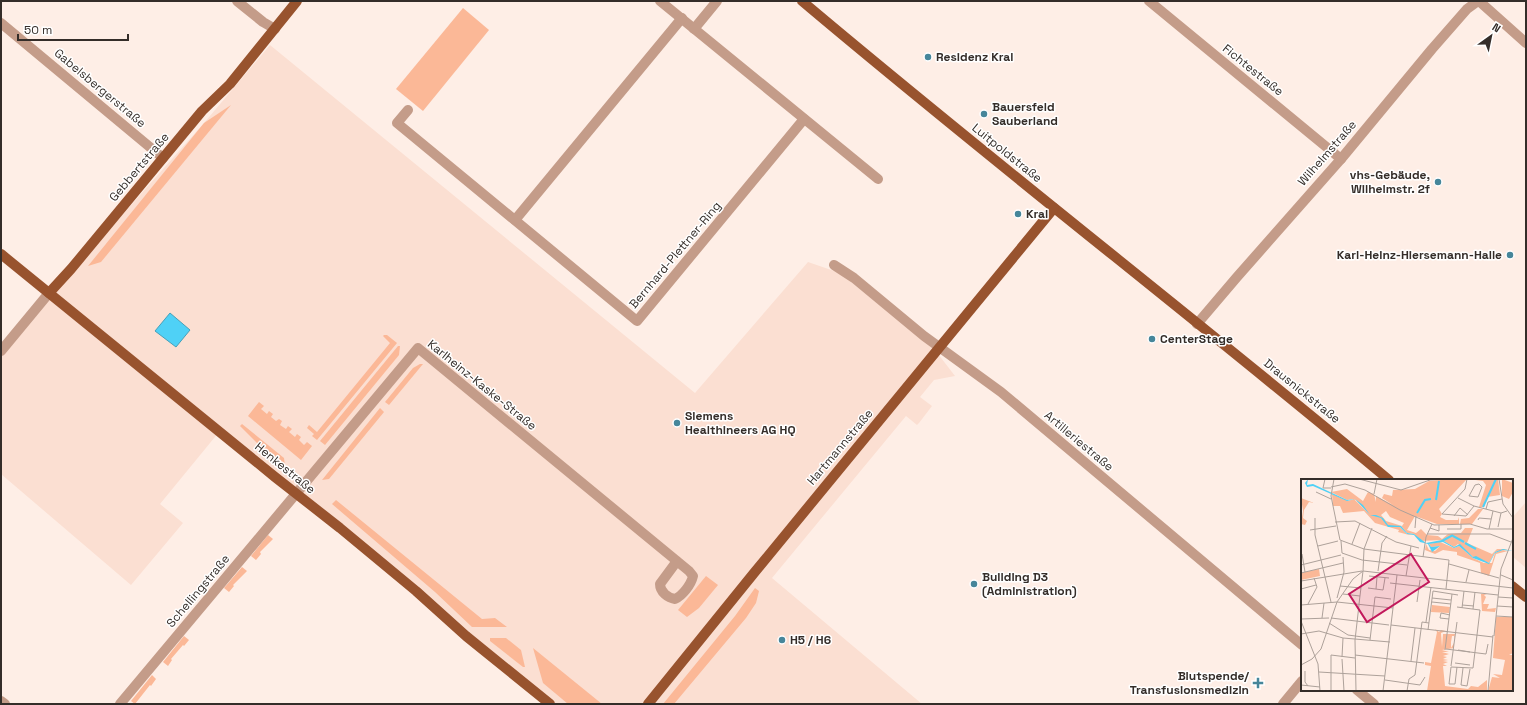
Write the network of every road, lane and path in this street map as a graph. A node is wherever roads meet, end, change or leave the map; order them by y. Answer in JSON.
{"nodes":[{"id":1,"x":237,"y":1,"type":"edge"},
{"id":2,"x":297,"y":1,"type":"edge"},
{"id":3,"x":660,"y":1,"type":"edge"},
{"id":4,"x":717,"y":1,"type":"edge"},
{"id":5,"x":802,"y":1,"type":"edge"},
{"id":6,"x":1149,"y":1,"type":"edge"},
{"id":7,"x":1478,"y":1,"type":"edge"},
{"id":8,"x":682,"y":18,"type":"junction"},
{"id":9,"x":1,"y":24,"type":"edge"},
{"id":10,"x":275,"y":29,"type":"junction"},
{"id":11,"x":694,"y":29,"type":"junction"},
{"id":12,"x":1526,"y":43,"type":"edge"},
{"id":13,"x":408,"y":110,"type":"dead end"},
{"id":14,"x":804,"y":119,"type":"junction"},
{"id":15,"x":163,"y":158,"type":"junction"},
{"id":16,"x":1341,"y":158,"type":"junction"},
{"id":17,"x":878,"y":179,"type":"dead end"},
{"id":18,"x":1054,"y":208,"type":"junction"},
{"id":19,"x":515,"y":220,"type":"junction"},
{"id":20,"x":1,"y":254,"type":"edge"},
{"id":21,"x":834,"y":265,"type":"dead end"},
{"id":22,"x":49,"y":294,"type":"junction"},
{"id":23,"x":1197,"y":324,"type":"junction"},
{"id":24,"x":940,"y":347,"type":"junction"},
{"id":25,"x":1,"y":351,"type":"edge"},
{"id":26,"x":1388,"y":479,"type":"edge"},
{"id":27,"x":296,"y":494,"type":"junction"},
{"id":28,"x":677,"y":561,"type":"dead end"},
{"id":29,"x":1513,"y":587,"type":"edge"},
{"id":30,"x":1526,"y":597,"type":"edge"},
{"id":31,"x":1301,"y":644,"type":"edge"},
{"id":32,"x":1301,"y":682,"type":"edge"},
{"id":33,"x":1358,"y":691,"type":"edge"},
{"id":34,"x":1,"y":701,"type":"edge"},
{"id":35,"x":5,"y":704,"type":"edge"},
{"id":36,"x":120,"y":704,"type":"edge"},
{"id":37,"x":550,"y":704,"type":"edge"},
{"id":38,"x":648,"y":704,"type":"edge"},
{"id":39,"x":1283,"y":704,"type":"edge"},
{"id":40,"x":1374,"y":704,"type":"edge"}],
"edges":[{"from":1,"to":10,"type":"street"},
{"from":2,"to":10,"type":"main road","name":"Gebbertstraße"},
{"from":3,"to":8,"type":"street"},
{"from":4,"to":11,"type":"street"},
{"from":5,"to":18,"type":"main road","name":"Luitpoldstraße"},
{"from":6,"to":16,"type":"street","name":"Fichtestraße"},
{"from":7,"to":12,"type":"street"},
{"from":7,"to":16,"type":"street","name":"Wilhelmstraße"},
{"from":8,"to":11,"type":"street"},
{"from":8,"to":19,"type":"street"},
{"from":9,"to":15,"type":"street","name":"Gabelsbergerstraße"},
{"from":10,"to":15,"type":"main road","name":"Gebbertstraße"},
{"from":11,"to":14,"type":"street"},
{"from":13,"to":19,"type":"street","name":"Bernhard-Plettner-Ring"},
{"from":14,"to":17,"type":"street"},
{"from":14,"to":19,"type":"street","name":"Bernhard-Plettner-Ring"},
{"from":15,"to":22,"type":"main road","name":"Gebbertstraße"},
{"from":16,"to":23,"type":"street","name":"Wilhelmstraße"},
{"from":18,"to":23,"type":"main road","name":"Luitpoldstraße"},
{"from":18,"to":24,"type":"main road","name":"Hartmannstraße"},
{"from":20,"to":22,"type":"main road","name":"Henkestraße"},
{"from":21,"to":24,"type":"street","name":"Artilleriestraße"},
{"from":22,"to":25,"type":"street","name":"Gebbertstraße"},
{"from":22,"to":27,"type":"main road","name":"Henkestraße"},
{"from":23,"to":26,"type":"main road","name":"Drausnickstraße"},
{"from":24,"to":31,"type":"street","name":"Artilleriestraße"},
{"from":24,"to":38,"type":"main road","name":"Hartmannstraße"},
{"from":27,"to":28,"type":"street","name":"Karlheinz-Kaske-Straße"},
{"from":27,"to":36,"type":"street","name":"Schellingstraße"},
{"from":27,"to":37,"type":"main road","name":"Henkestraße"},
{"from":29,"to":30,"type":"main road"},
{"from":32,"to":39,"type":"street"},
{"from":33,"to":40,"type":"street"},
{"from":34,"to":35,"type":"street"}]}
